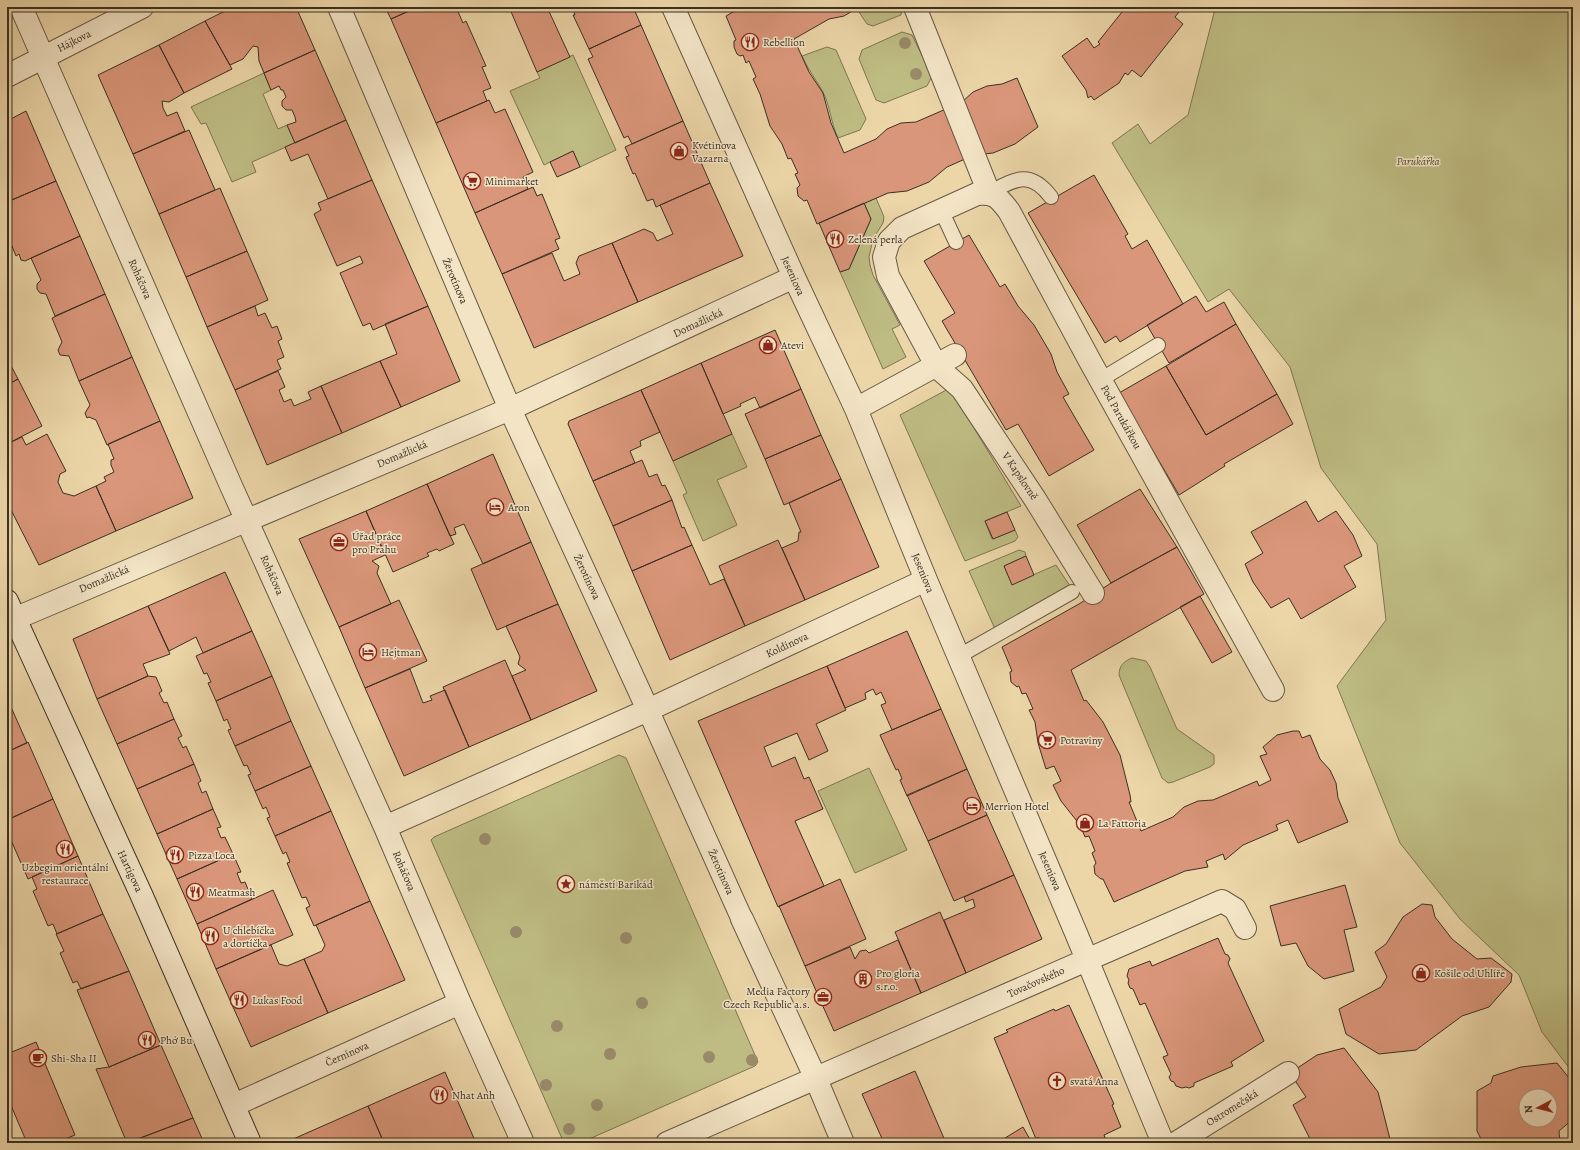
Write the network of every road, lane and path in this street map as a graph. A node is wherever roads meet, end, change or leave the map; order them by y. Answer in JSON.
{"nodes":[{"id":1,"x":21,"y":7,"type":"edge"},
{"id":2,"x":142,"y":7,"type":"edge"},
{"id":3,"x":339,"y":7,"type":"edge"},
{"id":4,"x":673,"y":7,"type":"edge"},
{"id":5,"x":915,"y":7,"type":"edge"},
{"id":6,"x":43,"y":57,"type":"junction"},
{"id":7,"x":7,"y":76,"type":"edge"},
{"id":8,"x":989,"y":193,"type":"junction"},
{"id":9,"x":1051,"y":197,"type":"dead end"},
{"id":10,"x":941,"y":210,"type":"junction"},
{"id":11,"x":956,"y":242,"type":"dead end"},
{"id":12,"x":794,"y":277,"type":"junction"},
{"id":13,"x":1158,"y":346,"type":"dead end"},
{"id":14,"x":955,"y":355,"type":"dead end"},
{"id":15,"x":937,"y":367,"type":"junction"},
{"id":16,"x":1100,"y":380,"type":"junction"},
{"id":17,"x":510,"y":409,"type":"junction"},
{"id":18,"x":856,"y":409,"type":"junction"},
{"id":19,"x":247,"y":520,"type":"junction"},
{"id":20,"x":926,"y":580,"type":"junction"},
{"id":21,"x":1082,"y":592,"type":"joint"},
{"id":22,"x":9,"y":614,"type":"edge"},
{"id":23,"x":959,"y":656,"type":"junction"},
{"id":24,"x":1273,"y":690,"type":"dead end"},
{"id":25,"x":648,"y":710,"type":"junction"},
{"id":26,"x":386,"y":827,"type":"junction"},
{"id":27,"x":742,"y":919,"type":"joint"},
{"id":28,"x":1245,"y":928,"type":"dead end"},
{"id":29,"x":1087,"y":959,"type":"junction"},
{"id":30,"x":460,"y":1003,"type":"junction"},
{"id":31,"x":1288,"y":1073,"type":"dead end"},
{"id":32,"x":816,"y":1079,"type":"junction"},
{"id":33,"x":234,"y":1105,"type":"junction"},
{"id":34,"x":250,"y":1143,"type":"edge"},
{"id":35,"x":523,"y":1143,"type":"edge"},
{"id":36,"x":667,"y":1143,"type":"edge"},
{"id":37,"x":843,"y":1143,"type":"edge"},
{"id":38,"x":1163,"y":1143,"type":"edge"},
{"id":39,"x":1176,"y":1143,"type":"edge"}],
"edges":[{"from":1,"to":6,"type":"street","name":"Roháčova"},
{"from":2,"to":6,"type":"street","name":"Hájkova"},
{"from":3,"to":17,"type":"street","name":"Žerotínova"},
{"from":4,"to":12,"type":"street","name":"Jeseniova"},
{"from":5,"to":8,"type":"street"},
{"from":6,"to":7,"type":"street","name":"Hájkova"},
{"from":6,"to":19,"type":"street","name":"Roháčova"},
{"from":8,"to":9,"type":"lane"},
{"from":8,"to":10,"type":"street"},
{"from":8,"to":16,"type":"street","name":"Pod Parukářkou"},
{"from":10,"to":11,"type":"lane"},
{"from":10,"to":15,"type":"street","name":"V Kapslovně"},
{"from":12,"to":17,"type":"street","name":"Domažlická"},
{"from":12,"to":18,"type":"street","name":"Jeseniova"},
{"from":13,"to":16,"type":"lane"},
{"from":14,"to":15,"type":"street"},
{"from":15,"to":18,"type":"street"},
{"from":15,"to":21,"type":"street","name":"V Kapslovně"},
{"from":16,"to":24,"type":"street","name":"Pod Parukářkou"},
{"from":17,"to":19,"type":"street","name":"Domažlická"},
{"from":17,"to":25,"type":"street","name":"Žerotínova"},
{"from":18,"to":20,"type":"street","name":"Jeseniova"},
{"from":19,"to":22,"type":"street","name":"Domažlická"},
{"from":19,"to":26,"type":"street","name":"Roháčova"},
{"from":20,"to":23,"type":"street","name":"Jeseniova"},
{"from":20,"to":25,"type":"street","name":"Koldínova"},
{"from":21,"to":23,"type":"lane"},
{"from":22,"to":33,"type":"street","name":"Hartigova"},
{"from":23,"to":29,"type":"street","name":"Jeseniova"},
{"from":25,"to":26,"type":"street"},
{"from":25,"to":27,"type":"street","name":"Žerotínova"},
{"from":26,"to":30,"type":"street","name":"Roháčova"},
{"from":27,"to":32,"type":"street","name":"Žerotínova"},
{"from":28,"to":29,"type":"street","name":"Tovačovského"},
{"from":29,"to":32,"type":"street","name":"Tovačovského"},
{"from":29,"to":38,"type":"street","name":"Jeseniova"},
{"from":30,"to":33,"type":"street","name":"Černínova"},
{"from":30,"to":35,"type":"street","name":"Roháčova"},
{"from":31,"to":39,"type":"street","name":"Ostromečská"},
{"from":32,"to":36,"type":"street"},
{"from":32,"to":37,"type":"street","name":"Žerotínova"},
{"from":33,"to":34,"type":"street","name":"Hartigova"}]}
